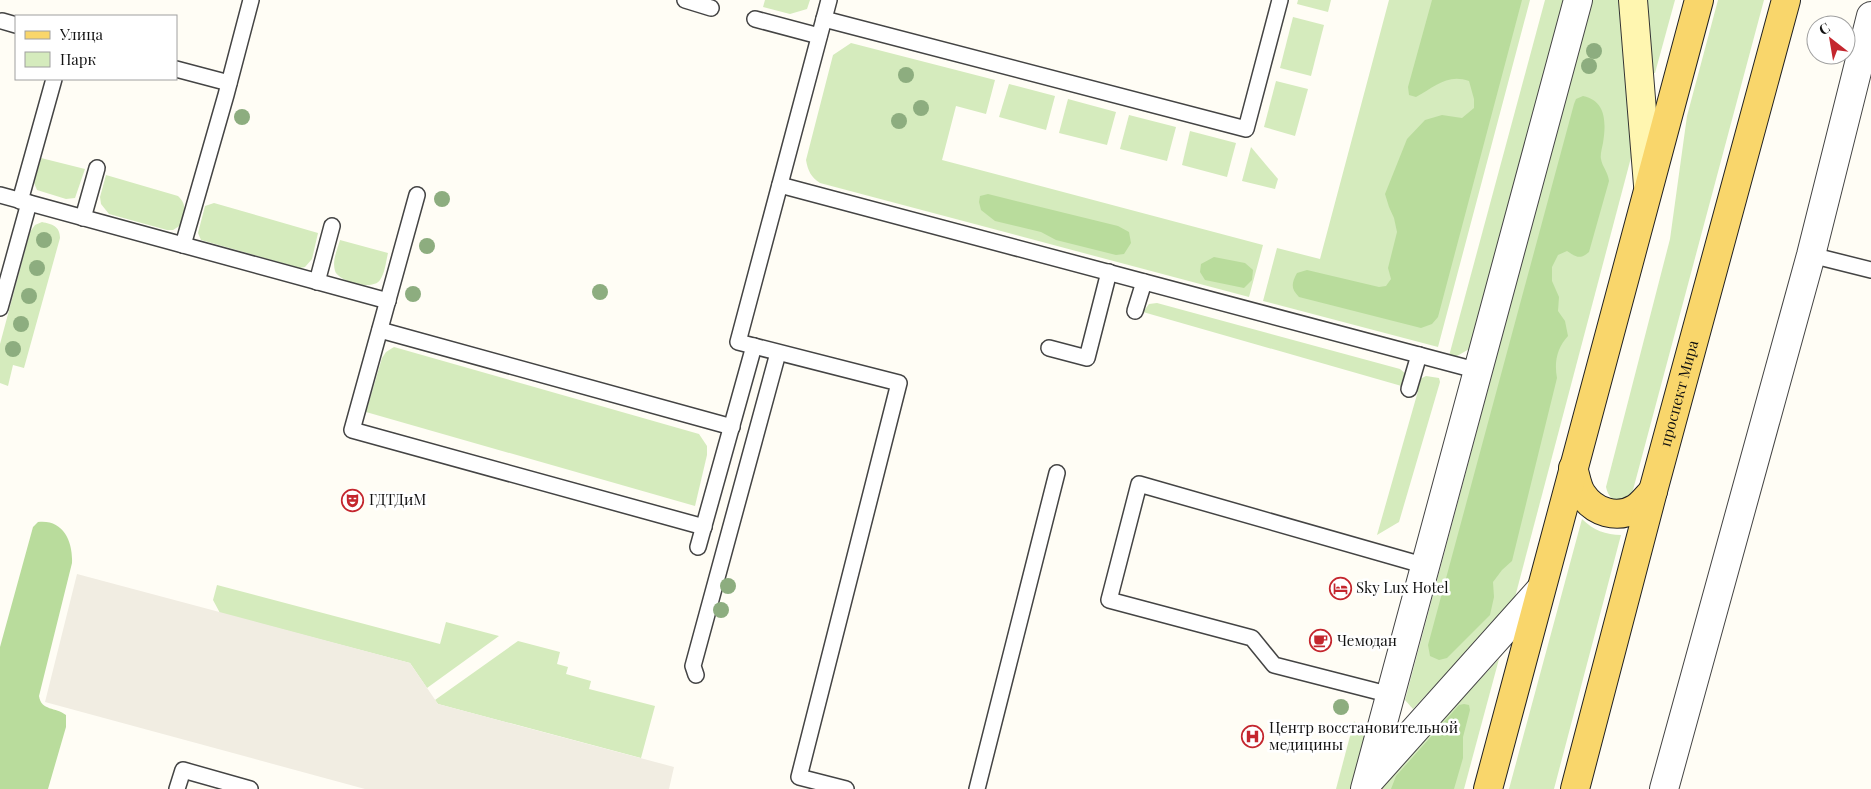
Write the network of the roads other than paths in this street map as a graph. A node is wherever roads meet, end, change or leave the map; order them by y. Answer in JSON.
{"nodes":[{"id":1,"x":251,"y":0,"type":"edge"},
{"id":2,"x":685,"y":0,"type":"edge"},
{"id":3,"x":829,"y":0,"type":"edge"},
{"id":4,"x":1280,"y":0,"type":"edge"},
{"id":5,"x":1578,"y":0,"type":"edge"},
{"id":6,"x":1632,"y":0,"type":"edge"},
{"id":7,"x":1698,"y":0,"type":"edge"},
{"id":8,"x":1786,"y":0,"type":"edge"},
{"id":9,"x":711,"y":8,"type":"dead end"},
{"id":10,"x":1871,"y":16,"type":"edge"},
{"id":11,"x":754,"y":19,"type":"dead end"},
{"id":12,"x":824,"y":19,"type":"junction"},
{"id":13,"x":819,"y":36,"type":"junction"},
{"id":14,"x":178,"y":70,"type":"edge"},
{"id":15,"x":54,"y":80,"type":"edge"},
{"id":16,"x":229,"y":83,"type":"junction"},
{"id":17,"x":97,"y":168,"type":"dead end"},
{"id":18,"x":780,"y":185,"type":"junction"},
{"id":19,"x":1648,"y":189,"type":"junction"},
{"id":20,"x":0,"y":195,"type":"edge"},
{"id":21,"x":417,"y":195,"type":"dead end"},
{"id":22,"x":25,"y":202,"type":"junction"},
{"id":23,"x":83,"y":218,"type":"junction"},
{"id":24,"x":332,"y":226,"type":"dead end"},
{"id":25,"x":183,"y":245,"type":"junction"},
{"id":26,"x":1811,"y":255,"type":"junction"},
{"id":27,"x":1871,"y":270,"type":"edge"},
{"id":28,"x":1109,"y":272,"type":"junction"},
{"id":29,"x":316,"y":282,"type":"junction"},
{"id":30,"x":1144,"y":282,"type":"junction"},
{"id":31,"x":388,"y":301,"type":"junction"},
{"id":32,"x":0,"y":308,"type":"edge"},
{"id":33,"x":1135,"y":311,"type":"dead end"},
{"id":34,"x":380,"y":330,"type":"junction"},
{"id":35,"x":754,"y":346,"type":"junction"},
{"id":36,"x":1049,"y":348,"type":"dead end"},
{"id":37,"x":778,"y":353,"type":"junction"},
{"id":38,"x":1419,"y":355,"type":"junction"},
{"id":39,"x":1479,"y":371,"type":"junction"},
{"id":40,"x":1409,"y":389,"type":"dead end"},
{"id":41,"x":732,"y":427,"type":"junction"},
{"id":42,"x":1573,"y":468,"type":"junction"},
{"id":43,"x":1057,"y":473,"type":"dead end"},
{"id":44,"x":1653,"y":491,"type":"junction"},
{"id":45,"x":704,"y":527,"type":"junction"},
{"id":46,"x":698,"y":547,"type":"dead end"},
{"id":47,"x":1426,"y":566,"type":"junction"},
{"id":48,"x":1540,"y":590,"type":"junction"},
{"id":49,"x":696,"y":675,"type":"dead end"},
{"id":50,"x":1391,"y":696,"type":"junction"},
{"id":51,"x":1366,"y":786,"type":"edge"},
{"id":52,"x":177,"y":789,"type":"edge"},
{"id":53,"x":250,"y":789,"type":"edge"},
{"id":54,"x":846,"y":789,"type":"edge"},
{"id":55,"x":978,"y":789,"type":"edge"},
{"id":56,"x":1488,"y":789,"type":"edge"},
{"id":57,"x":1576,"y":789,"type":"edge"},
{"id":58,"x":1664,"y":789,"type":"edge"}],
"edges":[{"from":1,"to":16,"type":"lane"},
{"from":2,"to":9,"type":"lane"},
{"from":3,"to":12,"type":"lane"},
{"from":4,"to":12,"type":"lane"},
{"from":5,"to":39,"type":"street"},
{"from":6,"to":19,"type":"street"},
{"from":7,"to":19,"type":"main road"},
{"from":8,"to":44,"type":"main road","name":"проспект Мира"},
{"from":10,"to":26,"type":"street"},
{"from":11,"to":13,"type":"lane"},
{"from":12,"to":13,"type":"lane"},
{"from":13,"to":18,"type":"lane"},
{"from":14,"to":16,"type":"lane"},
{"from":15,"to":22,"type":"lane"},
{"from":16,"to":25,"type":"lane"},
{"from":17,"to":23,"type":"lane"},
{"from":18,"to":28,"type":"lane"},
{"from":18,"to":35,"type":"lane"},
{"from":19,"to":42,"type":"main road"},
{"from":20,"to":22,"type":"lane"},
{"from":21,"to":31,"type":"lane"},
{"from":22,"to":23,"type":"lane"},
{"from":22,"to":32,"type":"lane"},
{"from":23,"to":25,"type":"lane"},
{"from":24,"to":29,"type":"lane"},
{"from":25,"to":29,"type":"lane"},
{"from":26,"to":27,"type":"lane"},
{"from":26,"to":58,"type":"street"},
{"from":28,"to":30,"type":"lane"},
{"from":28,"to":36,"type":"lane"},
{"from":29,"to":31,"type":"lane"},
{"from":30,"to":33,"type":"lane"},
{"from":30,"to":38,"type":"lane"},
{"from":31,"to":34,"type":"lane"},
{"from":34,"to":41,"type":"lane"},
{"from":34,"to":45,"type":"lane"},
{"from":35,"to":37,"type":"lane"},
{"from":35,"to":41,"type":"lane"},
{"from":37,"to":49,"type":"lane"},
{"from":37,"to":54,"type":"lane"},
{"from":38,"to":39,"type":"lane"},
{"from":38,"to":40,"type":"lane"},
{"from":39,"to":47,"type":"street"},
{"from":41,"to":45,"type":"lane"},
{"from":42,"to":44,"type":"main road"},
{"from":42,"to":48,"type":"main road"},
{"from":43,"to":55,"type":"lane"},
{"from":44,"to":57,"type":"main road","name":"проспект Мира"},
{"from":45,"to":46,"type":"lane"},
{"from":47,"to":50,"type":"street"},
{"from":47,"to":50,"type":"lane"},
{"from":48,"to":51,"type":"street"},
{"from":48,"to":56,"type":"main road"},
{"from":50,"to":51,"type":"street"},
{"from":52,"to":53,"type":"lane"}]}
